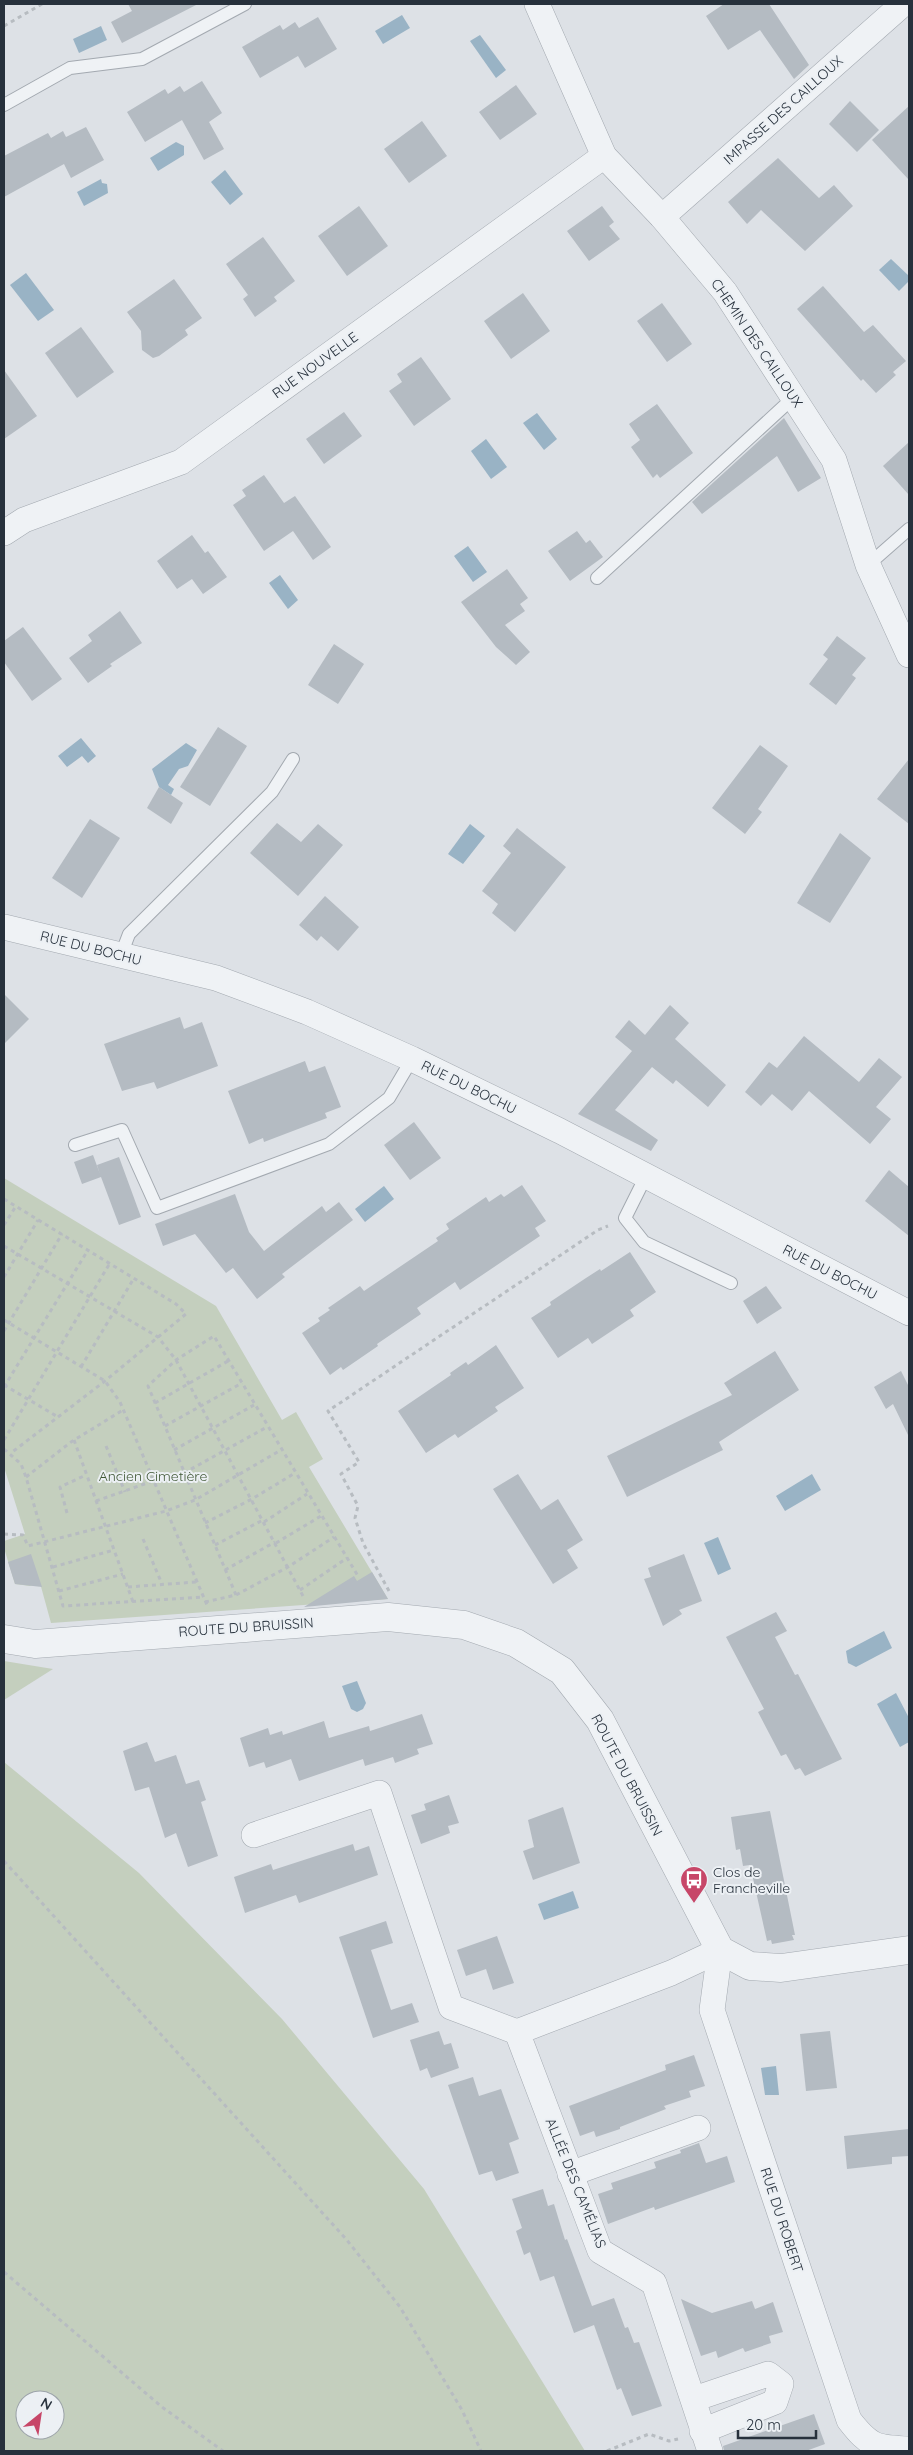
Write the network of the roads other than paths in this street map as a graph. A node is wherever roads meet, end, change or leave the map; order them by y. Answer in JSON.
{"nodes":[{"id":1,"x":245,"y":4,"type":"edge"},
{"id":2,"x":537,"y":4,"type":"edge"},
{"id":3,"x":903,"y":4,"type":"edge"},
{"id":4,"x":4,"y":105,"type":"edge"},
{"id":5,"x":604,"y":156,"type":"junction"},
{"id":6,"x":662,"y":217,"type":"junction"},
{"id":7,"x":794,"y":397,"type":"junction"},
{"id":8,"x":909,"y":529,"type":"edge"},
{"id":9,"x":4,"y":533,"type":"edge"},
{"id":10,"x":868,"y":566,"type":"junction"},
{"id":11,"x":597,"y":578,"type":"dead end"},
{"id":12,"x":909,"y":655,"type":"edge"},
{"id":13,"x":293,"y":759,"type":"dead end"},
{"id":14,"x":4,"y":926,"type":"edge"},
{"id":15,"x":121,"y":955,"type":"junction"},
{"id":16,"x":412,"y":1059,"type":"junction"},
{"id":17,"x":75,"y":1145,"type":"dead end"},
{"id":18,"x":646,"y":1176,"type":"junction"},
{"id":19,"x":731,"y":1283,"type":"dead end"},
{"id":20,"x":909,"y":1313,"type":"edge"},
{"id":21,"x":4,"y":1639,"type":"edge"},
{"id":22,"x":254,"y":1835,"type":"dead end"},
{"id":23,"x":720,"y":1950,"type":"junction"},
{"id":24,"x":909,"y":1950,"type":"edge"},
{"id":25,"x":518,"y":2032,"type":"junction"},
{"id":26,"x":698,"y":2128,"type":"dead end"},
{"id":27,"x":570,"y":2174,"type":"junction"},
{"id":28,"x":694,"y":2399,"type":"junction"},
{"id":29,"x":706,"y":2441,"type":"edge"},
{"id":30,"x":909,"y":2449,"type":"edge"}],
"edges":[{"from":1,"to":4,"type":"lane"},
{"from":2,"to":5,"type":"street","name":"CHEMIN DES CAILLOUX"},
{"from":3,"to":6,"type":"street","name":"IMPASSE DES CAILLOUX"},
{"from":5,"to":6,"type":"street","name":"CHEMIN DES CAILLOUX"},
{"from":5,"to":9,"type":"street","name":"RUE NOUVELLE"},
{"from":6,"to":7,"type":"street","name":"CHEMIN DES CAILLOUX"},
{"from":7,"to":10,"type":"street","name":"CHEMIN DES CAILLOUX"},
{"from":7,"to":11,"type":"lane"},
{"from":8,"to":10,"type":"lane"},
{"from":10,"to":12,"type":"street","name":"CHEMIN DES CAILLOUX"},
{"from":13,"to":15,"type":"lane"},
{"from":14,"to":15,"type":"street","name":"RUE DU BOCHU"},
{"from":15,"to":16,"type":"street","name":"RUE DU BOCHU"},
{"from":16,"to":17,"type":"lane"},
{"from":16,"to":18,"type":"street","name":"RUE DU BOCHU"},
{"from":18,"to":19,"type":"lane"},
{"from":18,"to":20,"type":"street","name":"RUE DU BOCHU"},
{"from":21,"to":23,"type":"street","name":"ROUTE DU BRUISSIN"},
{"from":22,"to":25,"type":"street"},
{"from":23,"to":24,"type":"street"},
{"from":23,"to":25,"type":"street"},
{"from":23,"to":30,"type":"street","name":"RUE DU ROBERT"},
{"from":25,"to":27,"type":"street","name":"ALLÉE DES CAMÉLIAS"},
{"from":26,"to":27,"type":"street"},
{"from":27,"to":28,"type":"street","name":"ALLÉE DES CAMÉLIAS"},
{"from":28,"to":29,"type":"street","name":"ALLÉE DES CAMÉLIAS"},
{"from":28,"to":29,"type":"street"}]}
